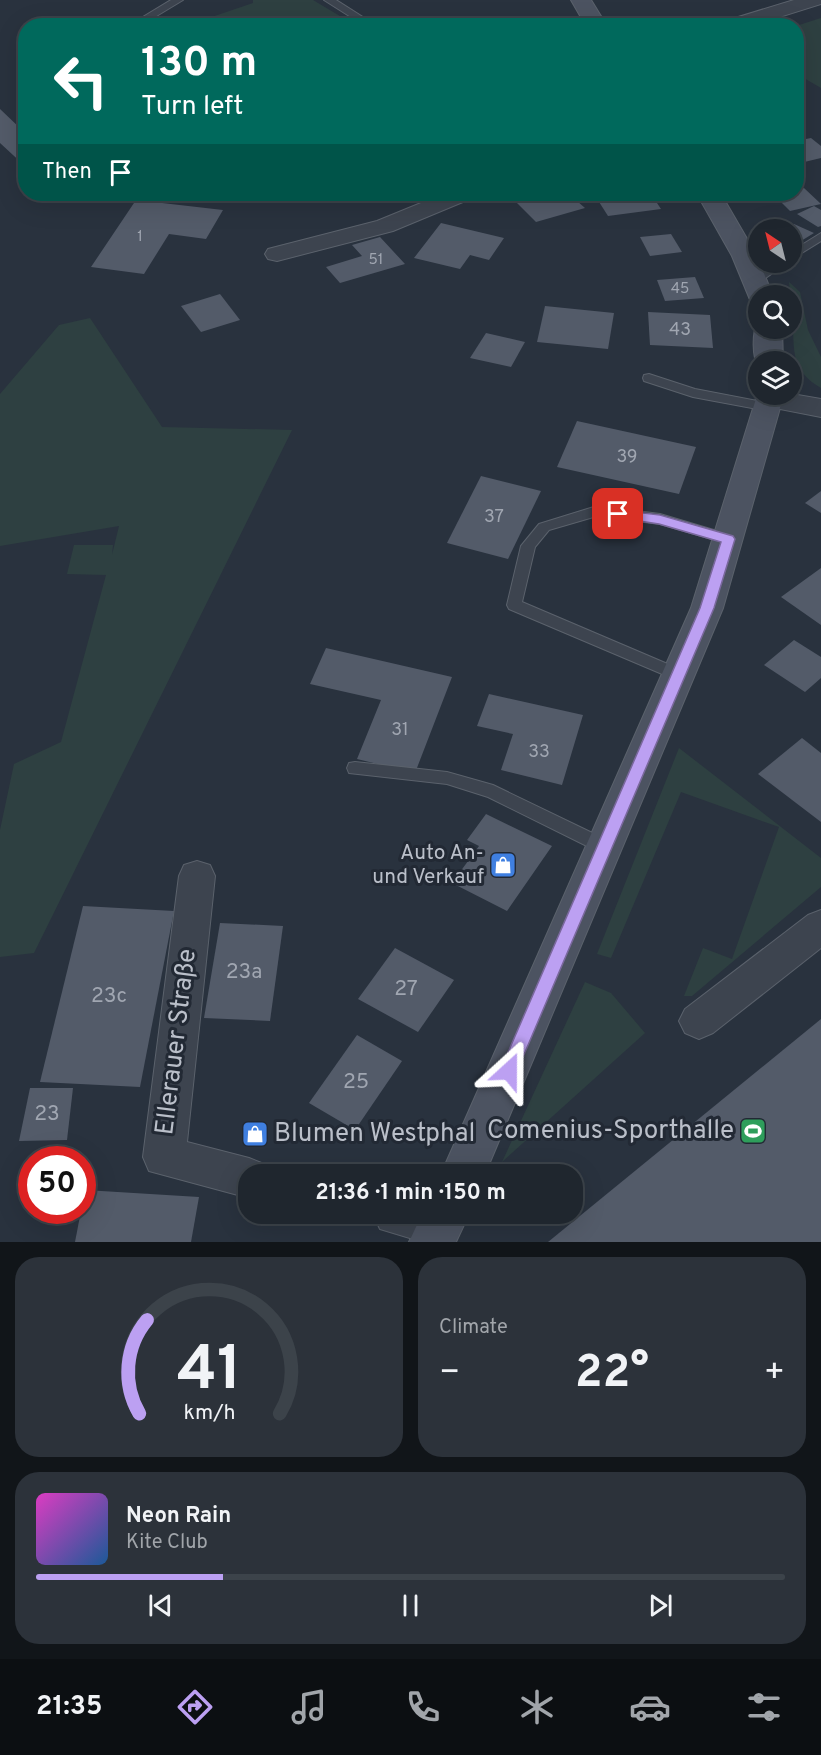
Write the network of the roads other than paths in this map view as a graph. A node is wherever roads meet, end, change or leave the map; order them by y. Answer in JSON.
{"nodes":[{"id":1,"x":177,"y":0,"type":"edge"},
{"id":2,"x":329,"y":0,"type":"edge"},
{"id":3,"x":581,"y":0,"type":"edge"},
{"id":4,"x":814,"y":0,"type":"edge"},
{"id":5,"x":146,"y":18,"type":"edge"},
{"id":6,"x":359,"y":18,"type":"edge"},
{"id":7,"x":592,"y":18,"type":"edge"},
{"id":8,"x":747,"y":18,"type":"edge"},
{"id":9,"x":445,"y":201,"type":"edge"},
{"id":10,"x":713,"y":201,"type":"edge"},
{"id":11,"x":821,"y":236,"type":"edge"},
{"id":12,"x":802,"y":249,"type":"edge"},
{"id":13,"x":277,"y":254,"type":"dead end"},
{"id":14,"x":772,"y":273,"type":"edge"},
{"id":15,"x":757,"y":285,"type":"edge"},
{"id":16,"x":760,"y":285,"type":"edge"},
{"id":17,"x":649,"y":378,"type":"dead end"},
{"id":18,"x":748,"y":398,"type":"edge"},
{"id":19,"x":769,"y":405,"type":"edge"},
{"id":20,"x":802,"y":405,"type":"edge"},
{"id":21,"x":821,"y":408,"type":"edge"},
{"id":22,"x":729,"y":539,"type":"junction"},
{"id":23,"x":679,"y":675,"type":"junction"},
{"id":24,"x":355,"y":768,"type":"dead end"},
{"id":25,"x":605,"y":847,"type":"junction"},
{"id":26,"x":197,"y":876,"type":"dead end"},
{"id":27,"x":821,"y":926,"type":"edge"},
{"id":28,"x":699,"y":1021,"type":"dead end"},
{"id":29,"x":467,"y":1164,"type":"edge"},
{"id":30,"x":238,"y":1175,"type":"edge"}],
"edges":[{"from":1,"to":5,"type":"lane"},
{"from":2,"to":6,"type":"lane"},
{"from":3,"to":7,"type":"main road"},
{"from":4,"to":8,"type":"street"},
{"from":9,"to":13,"type":"street"},
{"from":10,"to":15,"type":"main road"},
{"from":11,"to":12,"type":"lane"},
{"from":14,"to":16,"type":"lane"},
{"from":17,"to":18,"type":"lane"},
{"from":19,"to":22,"type":"main road"},
{"from":20,"to":21,"type":"street"},
{"from":22,"to":23,"type":"main road"},
{"from":22,"to":23,"type":"lane"},
{"from":23,"to":25,"type":"main road"},
{"from":24,"to":25,"type":"lane"},
{"from":25,"to":29,"type":"main road"},
{"from":26,"to":30,"type":"street","name":"Ellerauer Straße"},
{"from":27,"to":28,"type":"street"}]}
